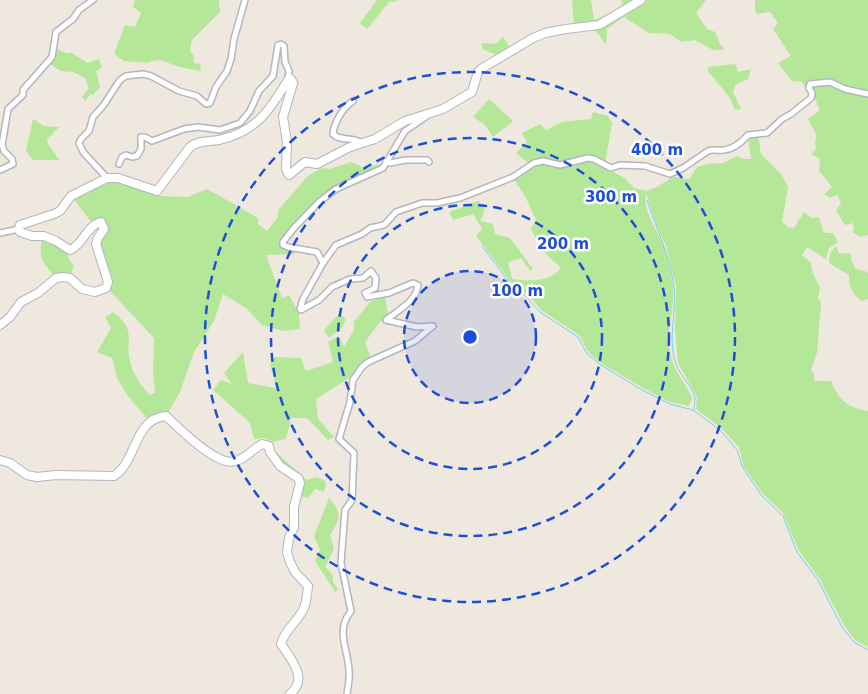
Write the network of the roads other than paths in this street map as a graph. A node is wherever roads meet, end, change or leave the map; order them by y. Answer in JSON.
{"nodes":[{"id":1,"x":92,"y":0,"type":"edge"},
{"id":2,"x":245,"y":0,"type":"edge"},
{"id":3,"x":641,"y":0,"type":"edge"},
{"id":4,"x":288,"y":80,"type":"junction"},
{"id":5,"x":868,"y":94,"type":"edge"},
{"id":6,"x":353,"y":101,"type":"dead end"},
{"id":7,"x":435,"y":112,"type":"junction"},
{"id":8,"x":362,"y":144,"type":"junction"},
{"id":9,"x":386,"y":161,"type":"junction"},
{"id":10,"x":429,"y":162,"type":"dead end"},
{"id":11,"x":120,"y":164,"type":"dead end"},
{"id":12,"x":0,"y":170,"type":"edge"},
{"id":13,"x":107,"y":178,"type":"junction"},
{"id":14,"x":19,"y":229,"type":"junction"},
{"id":15,"x":0,"y":233,"type":"edge"},
{"id":16,"x":323,"y":262,"type":"junction"},
{"id":17,"x":0,"y":324,"type":"edge"},
{"id":18,"x":0,"y":460,"type":"edge"},
{"id":19,"x":290,"y":694,"type":"edge"},
{"id":20,"x":347,"y":694,"type":"edge"}],
"edges":[{"from":1,"to":12,"type":"street"},
{"from":2,"to":13,"type":"street"},
{"from":3,"to":7,"type":"main road"},
{"from":4,"to":8,"type":"main road"},
{"from":4,"to":11,"type":"street"},
{"from":4,"to":13,"type":"main road"},
{"from":5,"to":16,"type":"street"},
{"from":6,"to":8,"type":"street"},
{"from":7,"to":8,"type":"main road"},
{"from":7,"to":9,"type":"street"},
{"from":9,"to":10,"type":"street"},
{"from":9,"to":16,"type":"street"},
{"from":13,"to":14,"type":"main road"},
{"from":14,"to":15,"type":"street"},
{"from":14,"to":17,"type":"main road"},
{"from":16,"to":20,"type":"street"},
{"from":18,"to":19,"type":"main road"}]}
